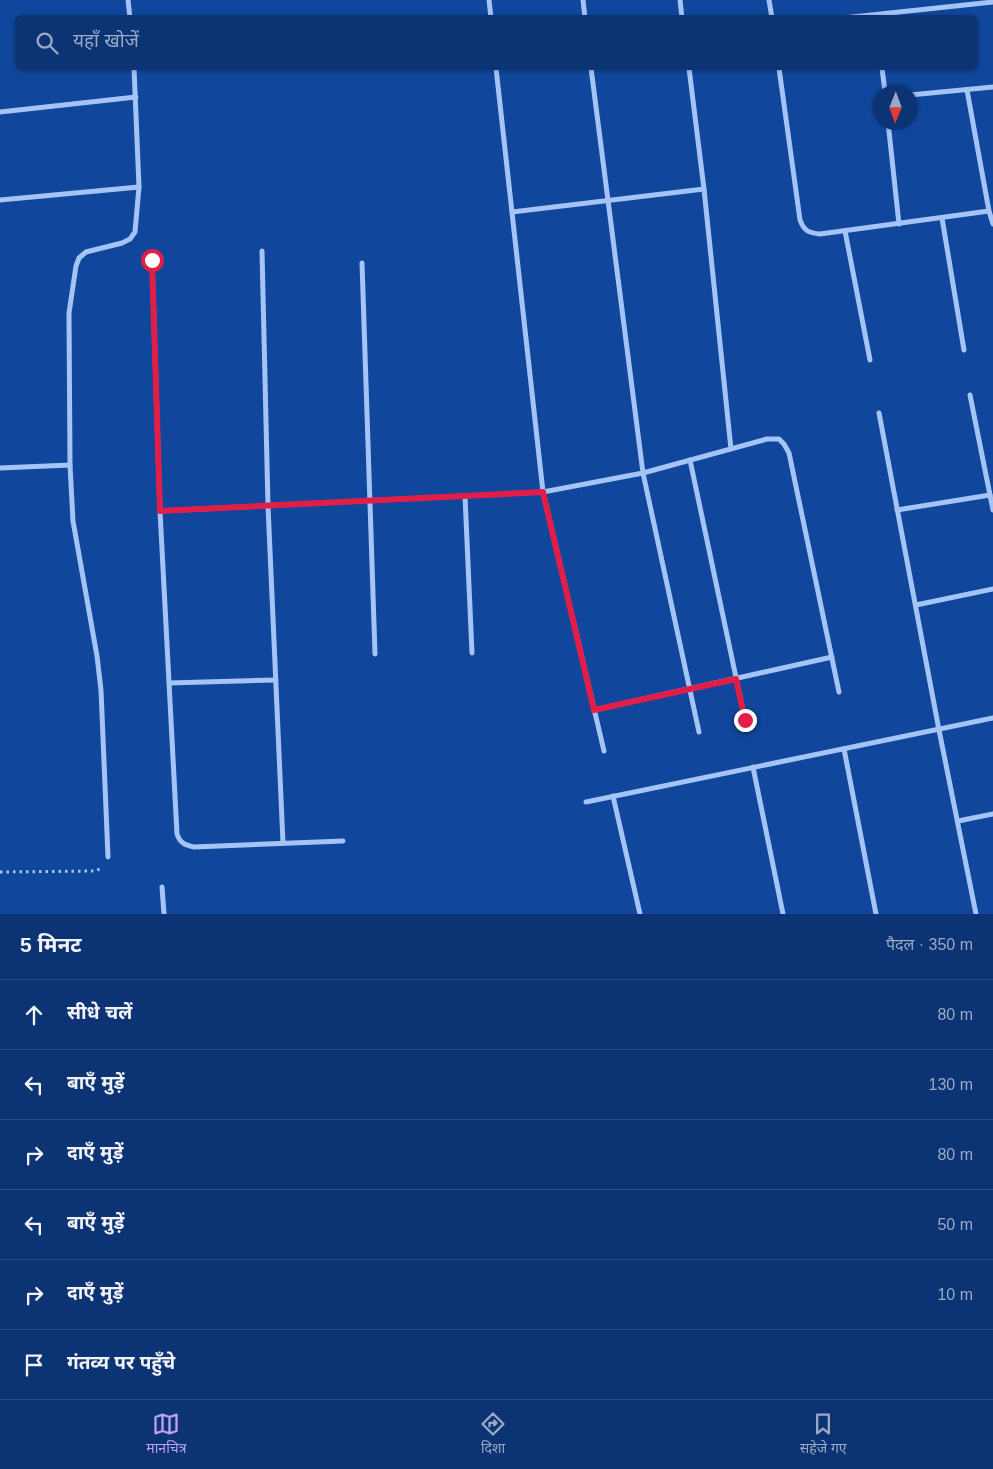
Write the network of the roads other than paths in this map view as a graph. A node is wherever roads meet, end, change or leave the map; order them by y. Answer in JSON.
{"nodes":[{"id":1,"x":128,"y":0,"type":"edge"},
{"id":2,"x":489,"y":0,"type":"edge"},
{"id":3,"x":583,"y":0,"type":"edge"},
{"id":4,"x":680,"y":0,"type":"edge"},
{"id":5,"x":769,"y":0,"type":"edge"},
{"id":6,"x":993,"y":2,"type":"edge"},
{"id":7,"x":130,"y":15,"type":"edge"},
{"id":8,"x":491,"y":15,"type":"edge"},
{"id":9,"x":585,"y":15,"type":"edge"},
{"id":10,"x":682,"y":15,"type":"edge"},
{"id":11,"x":772,"y":15,"type":"edge"},
{"id":12,"x":885,"y":15,"type":"edge"},
{"id":13,"x":134,"y":70,"type":"edge"},
{"id":14,"x":496,"y":70,"type":"edge"},
{"id":15,"x":591,"y":70,"type":"edge"},
{"id":16,"x":689,"y":70,"type":"edge"},
{"id":17,"x":779,"y":70,"type":"edge"},
{"id":18,"x":882,"y":70,"type":"edge"},
{"id":19,"x":884,"y":85,"type":"edge"},
{"id":20,"x":993,"y":87,"type":"edge"},
{"id":21,"x":967,"y":90,"type":"junction"},
{"id":22,"x":918,"y":94,"type":"edge"},
{"id":23,"x":136,"y":97,"type":"junction"},
{"id":24,"x":0,"y":112,"type":"edge"},
{"id":25,"x":889,"y":130,"type":"edge"},
{"id":26,"x":139,"y":187,"type":"junction"},
{"id":27,"x":704,"y":189,"type":"junction"},
{"id":28,"x":0,"y":200,"type":"edge"},
{"id":29,"x":607,"y":201,"type":"junction"},
{"id":30,"x":989,"y":211,"type":"junction"},
{"id":31,"x":512,"y":212,"type":"junction"},
{"id":32,"x":942,"y":218,"type":"junction"},
{"id":33,"x":899,"y":224,"type":"junction"},
{"id":34,"x":993,"y":224,"type":"edge"},
{"id":35,"x":845,"y":231,"type":"junction"},
{"id":36,"x":262,"y":251,"type":"dead end"},
{"id":37,"x":152,"y":260,"type":"dead end"},
{"id":38,"x":362,"y":263,"type":"dead end"},
{"id":39,"x":964,"y":350,"type":"dead end"},
{"id":40,"x":870,"y":360,"type":"dead end"},
{"id":41,"x":970,"y":395,"type":"dead end"},
{"id":42,"x":879,"y":413,"type":"dead end"},
{"id":43,"x":731,"y":449,"type":"junction"},
{"id":44,"x":690,"y":460,"type":"junction"},
{"id":45,"x":70,"y":465,"type":"junction"},
{"id":46,"x":0,"y":468,"type":"edge"},
{"id":47,"x":643,"y":472,"type":"junction"},
{"id":48,"x":543,"y":492,"type":"junction"},
{"id":49,"x":990,"y":495,"type":"junction"},
{"id":50,"x":465,"y":496,"type":"junction"},
{"id":51,"x":369,"y":501,"type":"junction"},
{"id":52,"x":268,"y":506,"type":"junction"},
{"id":53,"x":897,"y":510,"type":"junction"},
{"id":54,"x":993,"y":510,"type":"edge"},
{"id":55,"x":160,"y":511,"type":"junction"},
{"id":56,"x":993,"y":589,"type":"edge"},
{"id":57,"x":916,"y":606,"type":"junction"},
{"id":58,"x":472,"y":653,"type":"dead end"},
{"id":59,"x":375,"y":654,"type":"dead end"},
{"id":60,"x":832,"y":658,"type":"junction"},
{"id":61,"x":736,"y":679,"type":"junction"},
{"id":62,"x":276,"y":680,"type":"junction"},
{"id":63,"x":169,"y":683,"type":"junction"},
{"id":64,"x":689,"y":689,"type":"junction"},
{"id":65,"x":839,"y":692,"type":"dead end"},
{"id":66,"x":594,"y":710,"type":"junction"},
{"id":67,"x":993,"y":718,"type":"edge"},
{"id":68,"x":745,"y":720,"type":"dead end"},
{"id":69,"x":939,"y":730,"type":"junction"},
{"id":70,"x":699,"y":732,"type":"dead end"},
{"id":71,"x":844,"y":749,"type":"junction"},
{"id":72,"x":604,"y":750,"type":"dead end"},
{"id":73,"x":753,"y":767,"type":"junction"},
{"id":74,"x":613,"y":796,"type":"junction"},
{"id":75,"x":586,"y":802,"type":"dead end"},
{"id":76,"x":993,"y":814,"type":"edge"},
{"id":77,"x":958,"y":821,"type":"junction"},
{"id":78,"x":343,"y":841,"type":"dead end"},
{"id":79,"x":284,"y":843,"type":"junction"},
{"id":80,"x":108,"y":857,"type":"road end"},
{"id":81,"x":162,"y":888,"type":"dead end"},
{"id":82,"x":164,"y":914,"type":"edge"},
{"id":83,"x":640,"y":914,"type":"edge"},
{"id":84,"x":783,"y":914,"type":"edge"},
{"id":85,"x":876,"y":914,"type":"edge"},
{"id":86,"x":976,"y":914,"type":"edge"}],
"edges":[{"from":1,"to":7,"type":"street"},
{"from":2,"to":8,"type":"street"},
{"from":3,"to":9,"type":"street"},
{"from":4,"to":10,"type":"street"},
{"from":5,"to":11,"type":"street"},
{"from":6,"to":12,"type":"street"},
{"from":13,"to":23,"type":"street"},
{"from":14,"to":31,"type":"street"},
{"from":15,"to":29,"type":"street"},
{"from":16,"to":27,"type":"street"},
{"from":17,"to":35,"type":"street"},
{"from":18,"to":19,"type":"street"},
{"from":20,"to":21,"type":"street"},
{"from":21,"to":22,"type":"street"},
{"from":21,"to":30,"type":"street"},
{"from":23,"to":24,"type":"street"},
{"from":23,"to":26,"type":"street"},
{"from":25,"to":33,"type":"street"},
{"from":26,"to":28,"type":"street"},
{"from":26,"to":45,"type":"street"},
{"from":27,"to":29,"type":"street"},
{"from":27,"to":43,"type":"street"},
{"from":29,"to":31,"type":"street"},
{"from":29,"to":47,"type":"street"},
{"from":30,"to":32,"type":"street"},
{"from":30,"to":34,"type":"street"},
{"from":31,"to":48,"type":"street"},
{"from":32,"to":33,"type":"street"},
{"from":32,"to":39,"type":"street"},
{"from":33,"to":35,"type":"street"},
{"from":35,"to":40,"type":"street"},
{"from":36,"to":52,"type":"street"},
{"from":37,"to":55,"type":"street"},
{"from":38,"to":51,"type":"street"},
{"from":41,"to":49,"type":"street"},
{"from":42,"to":53,"type":"street"},
{"from":43,"to":44,"type":"street"},
{"from":43,"to":60,"type":"street"},
{"from":44,"to":47,"type":"street"},
{"from":44,"to":61,"type":"street"},
{"from":45,"to":46,"type":"street"},
{"from":45,"to":80,"type":"street"},
{"from":47,"to":48,"type":"street"},
{"from":47,"to":64,"type":"street"},
{"from":48,"to":50,"type":"street"},
{"from":48,"to":66,"type":"street"},
{"from":49,"to":53,"type":"street"},
{"from":49,"to":54,"type":"street"},
{"from":50,"to":51,"type":"street"},
{"from":50,"to":58,"type":"street"},
{"from":51,"to":52,"type":"street"},
{"from":51,"to":59,"type":"street"},
{"from":52,"to":55,"type":"street"},
{"from":52,"to":62,"type":"street"},
{"from":53,"to":57,"type":"street"},
{"from":55,"to":63,"type":"street"},
{"from":56,"to":57,"type":"street"},
{"from":57,"to":69,"type":"street"},
{"from":60,"to":61,"type":"street"},
{"from":60,"to":65,"type":"street"},
{"from":61,"to":64,"type":"street"},
{"from":61,"to":68,"type":"street"},
{"from":62,"to":63,"type":"street"},
{"from":62,"to":79,"type":"street"},
{"from":63,"to":79,"type":"street"},
{"from":64,"to":66,"type":"street"},
{"from":64,"to":70,"type":"street"},
{"from":66,"to":72,"type":"street"},
{"from":67,"to":69,"type":"street"},
{"from":69,"to":71,"type":"street"},
{"from":69,"to":77,"type":"street"},
{"from":71,"to":73,"type":"street"},
{"from":71,"to":85,"type":"street"},
{"from":73,"to":74,"type":"street"},
{"from":73,"to":84,"type":"street"},
{"from":74,"to":75,"type":"street"},
{"from":74,"to":83,"type":"street"},
{"from":76,"to":77,"type":"street"},
{"from":77,"to":86,"type":"street"},
{"from":78,"to":79,"type":"street"},
{"from":81,"to":82,"type":"street"}]}
